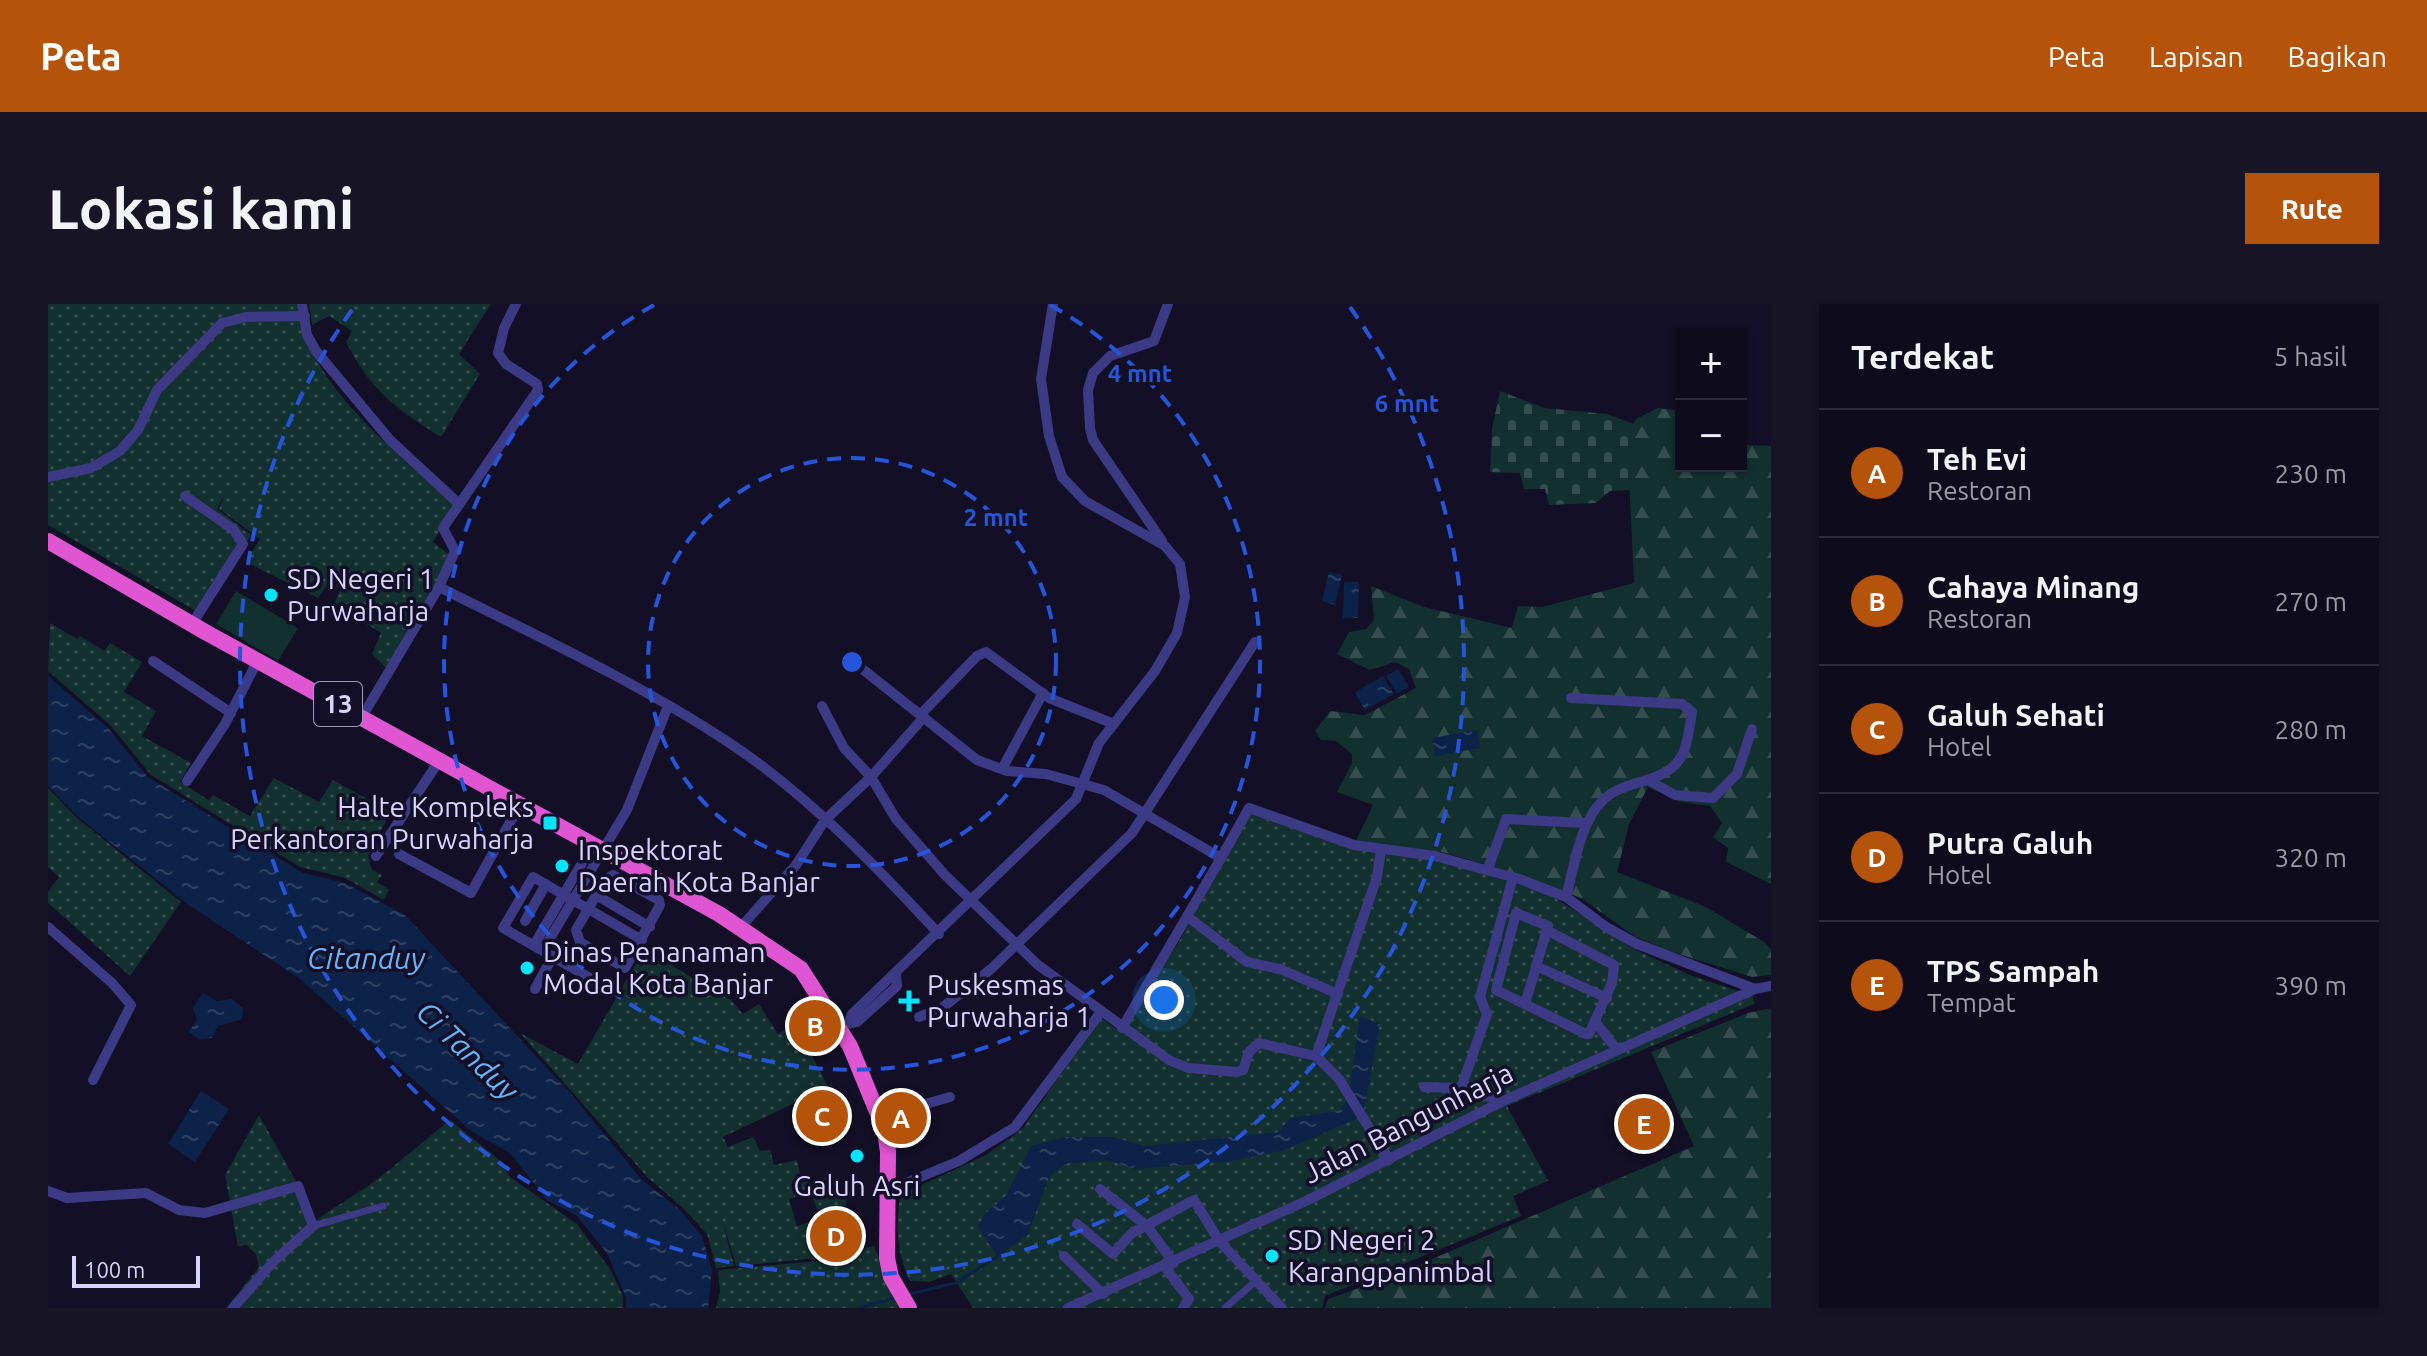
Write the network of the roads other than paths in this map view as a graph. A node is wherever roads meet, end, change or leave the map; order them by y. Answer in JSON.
{"nodes":[{"id":1,"x":302,"y":304,"type":"edge"},
{"id":2,"x":516,"y":304,"type":"edge"},
{"id":3,"x":1053,"y":304,"type":"edge"},
{"id":4,"x":1168,"y":304,"type":"edge"},
{"id":5,"x":305,"y":316,"type":"junction"},
{"id":6,"x":48,"y":477,"type":"edge"},
{"id":7,"x":185,"y":496,"type":"dead end"},
{"id":8,"x":458,"y":503,"type":"junction"},
{"id":9,"x":48,"y":541,"type":"edge"},
{"id":10,"x":1165,"y":546,"type":"junction"},
{"id":11,"x":439,"y":587,"type":"junction"},
{"id":12,"x":192,"y":624,"type":"junction"},
{"id":13,"x":1255,"y":642,"type":"dead end"},
{"id":14,"x":258,"y":660,"type":"junction"},
{"id":15,"x":851,"y":660,"type":"dead end"},
{"id":16,"x":153,"y":661,"type":"dead end"},
{"id":17,"x":1043,"y":693,"type":"junction"},
{"id":18,"x":1571,"y":698,"type":"dead end"},
{"id":19,"x":668,"y":706,"type":"junction"},
{"id":20,"x":822,"y":706,"type":"dead end"},
{"id":21,"x":231,"y":713,"type":"junction"},
{"id":22,"x":923,"y":716,"type":"junction"},
{"id":23,"x":362,"y":717,"type":"junction"},
{"id":24,"x":1114,"y":724,"type":"junction"},
{"id":25,"x":1752,"y":729,"type":"dead end"},
{"id":26,"x":439,"y":761,"type":"junction"},
{"id":27,"x":1002,"y":769,"type":"junction"},
{"id":28,"x":871,"y":777,"type":"junction"},
{"id":29,"x":1648,"y":780,"type":"junction"},
{"id":30,"x":187,"y":781,"type":"dead end"},
{"id":31,"x":1083,"y":784,"type":"junction"},
{"id":32,"x":519,"y":806,"type":"junction"},
{"id":33,"x":1146,"y":812,"type":"junction"},
{"id":34,"x":825,"y":820,"type":"junction"},
{"id":35,"x":1586,"y":823,"type":"junction"},
{"id":36,"x":597,"y":848,"type":"junction"},
{"id":37,"x":1381,"y":850,"type":"junction"},
{"id":38,"x":399,"y":854,"type":"dead end"},
{"id":39,"x":376,"y":856,"type":"dead end"},
{"id":40,"x":1221,"y":858,"type":"junction"},
{"id":41,"x":1488,"y":869,"type":"junction"},
{"id":42,"x":1513,"y":877,"type":"junction"},
{"id":43,"x":546,"y":884,"type":"junction"},
{"id":44,"x":596,"y":895,"type":"junction"},
{"id":45,"x":569,"y":897,"type":"junction"},
{"id":46,"x":1566,"y":897,"type":"junction"},
{"id":47,"x":972,"y":903,"type":"junction"},
{"id":48,"x":589,"y":908,"type":"junction"},
{"id":49,"x":1188,"y":917,"type":"junction"},
{"id":50,"x":525,"y":921,"type":"dead end"},
{"id":51,"x":48,"y":927,"type":"edge"},
{"id":52,"x":650,"y":927,"type":"junction"},
{"id":53,"x":741,"y":927,"type":"junction"},
{"id":54,"x":1548,"y":931,"type":"junction"},
{"id":55,"x":939,"y":934,"type":"junction"},
{"id":56,"x":642,"y":940,"type":"junction"},
{"id":57,"x":1018,"y":946,"type":"junction"},
{"id":58,"x":543,"y":951,"type":"junction"},
{"id":59,"x":1536,"y":966,"type":"junction"},
{"id":60,"x":1771,"y":986,"type":"edge"},
{"id":61,"x":535,"y":989,"type":"dead end"},
{"id":62,"x":609,"y":989,"type":"dead end"},
{"id":63,"x":1755,"y":989,"type":"junction"},
{"id":64,"x":1338,"y":994,"type":"junction"},
{"id":65,"x":1607,"y":998,"type":"junction"},
{"id":66,"x":1525,"y":1004,"type":"junction"},
{"id":67,"x":1100,"y":1013,"type":"junction"},
{"id":68,"x":919,"y":1017,"type":"dead end"},
{"id":69,"x":1597,"y":1024,"type":"junction"},
{"id":70,"x":845,"y":1025,"type":"junction"},
{"id":71,"x":1122,"y":1028,"type":"junction"},
{"id":72,"x":1617,"y":1050,"type":"junction"},
{"id":73,"x":1316,"y":1056,"type":"junction"},
{"id":74,"x":93,"y":1080,"type":"dead end"},
{"id":75,"x":1424,"y":1087,"type":"dead end"},
{"id":76,"x":1461,"y":1088,"type":"junction"},
{"id":77,"x":950,"y":1097,"type":"dead end"},
{"id":78,"x":1503,"y":1101,"type":"junction"},
{"id":79,"x":880,"y":1117,"type":"junction"},
{"id":80,"x":1389,"y":1160,"type":"junction"},
{"id":81,"x":1100,"y":1189,"type":"dead end"},
{"id":82,"x":889,"y":1190,"type":"junction"},
{"id":83,"x":48,"y":1191,"type":"edge"},
{"id":84,"x":383,"y":1206,"type":"dead end"},
{"id":85,"x":1077,"y":1224,"type":"dead end"},
{"id":86,"x":313,"y":1226,"type":"junction"},
{"id":87,"x":1147,"y":1226,"type":"junction"},
{"id":88,"x":1220,"y":1242,"type":"junction"},
{"id":89,"x":1064,"y":1256,"type":"dead end"},
{"id":90,"x":1169,"y":1265,"type":"junction"},
{"id":91,"x":1257,"y":1280,"type":"junction"},
{"id":92,"x":1103,"y":1294,"type":"junction"},
{"id":93,"x":1236,"y":1298,"type":"junction"},
{"id":94,"x":233,"y":1308,"type":"edge"},
{"id":95,"x":909,"y":1308,"type":"edge"},
{"id":96,"x":1068,"y":1308,"type":"edge"},
{"id":97,"x":1183,"y":1308,"type":"edge"},
{"id":98,"x":1225,"y":1308,"type":"edge"},
{"id":99,"x":1243,"y":1308,"type":"edge"},
{"id":100,"x":1282,"y":1308,"type":"edge"}],
"edges":[{"from":1,"to":5,"type":"street"},
{"from":2,"to":8,"type":"street"},
{"from":3,"to":10,"type":"street"},
{"from":4,"to":10,"type":"street"},
{"from":5,"to":6,"type":"street"},
{"from":5,"to":8,"type":"street"},
{"from":7,"to":12,"type":"street"},
{"from":8,"to":11,"type":"street"},
{"from":9,"to":12,"type":"highway","number":"13"},
{"from":10,"to":24,"type":"street"},
{"from":11,"to":19,"type":"street"},
{"from":11,"to":23,"type":"street"},
{"from":12,"to":14,"type":"highway","number":"13"},
{"from":13,"to":33,"type":"street"},
{"from":14,"to":21,"type":"street"},
{"from":14,"to":23,"type":"highway","number":"13"},
{"from":15,"to":22,"type":"street"},
{"from":16,"to":21,"type":"street"},
{"from":17,"to":22,"type":"street"},
{"from":17,"to":24,"type":"street"},
{"from":17,"to":27,"type":"street"},
{"from":18,"to":29,"type":"street"},
{"from":19,"to":34,"type":"street"},
{"from":19,"to":36,"type":"street"},
{"from":20,"to":28,"type":"street"},
{"from":21,"to":30,"type":"street"},
{"from":22,"to":27,"type":"street"},
{"from":22,"to":28,"type":"street"},
{"from":23,"to":26,"type":"highway","number":"13"},
{"from":24,"to":31,"type":"street"},
{"from":25,"to":29,"type":"street"},
{"from":26,"to":32,"type":"highway","number":"13"},
{"from":26,"to":39,"type":"street"},
{"from":27,"to":31,"type":"street"},
{"from":28,"to":34,"type":"street"},
{"from":28,"to":47,"type":"street"},
{"from":29,"to":35,"type":"street"},
{"from":31,"to":33,"type":"street"},
{"from":31,"to":47,"type":"street"},
{"from":32,"to":36,"type":"highway","number":"13"},
{"from":32,"to":38,"type":"street"},
{"from":33,"to":40,"type":"street"},
{"from":33,"to":57,"type":"street"},
{"from":34,"to":53,"type":"street"},
{"from":34,"to":55,"type":"street"},
{"from":35,"to":41,"type":"street"},
{"from":35,"to":46,"type":"street"},
{"from":36,"to":45,"type":"street"},
{"from":36,"to":53,"type":"highway","number":"13"},
{"from":37,"to":40,"type":"street"},
{"from":37,"to":41,"type":"street"},
{"from":37,"to":64,"type":"street"},
{"from":40,"to":49,"type":"street"},
{"from":41,"to":42,"type":"street"},
{"from":42,"to":46,"type":"street"},
{"from":42,"to":76,"type":"street"},
{"from":43,"to":45,"type":"street"},
{"from":43,"to":50,"type":"street"},
{"from":43,"to":58,"type":"street"},
{"from":44,"to":48,"type":"street"},
{"from":44,"to":52,"type":"street"},
{"from":44,"to":52,"type":"street"},
{"from":45,"to":48,"type":"street"},
{"from":45,"to":58,"type":"street"},
{"from":46,"to":63,"type":"street"},
{"from":47,"to":55,"type":"street"},
{"from":47,"to":57,"type":"street"},
{"from":48,"to":56,"type":"street"},
{"from":48,"to":56,"type":"street"},
{"from":49,"to":64,"type":"street"},
{"from":49,"to":71,"type":"street"},
{"from":51,"to":74,"type":"street"},
{"from":52,"to":56,"type":"street"},
{"from":53,"to":70,"type":"highway","number":"13"},
{"from":54,"to":59,"type":"street"},
{"from":54,"to":65,"type":"street"},
{"from":54,"to":66,"type":"street"},
{"from":55,"to":70,"type":"street"},
{"from":57,"to":67,"type":"street"},
{"from":57,"to":68,"type":"street"},
{"from":58,"to":61,"type":"street"},
{"from":58,"to":62,"type":"street"},
{"from":59,"to":65,"type":"street"},
{"from":59,"to":66,"type":"street"},
{"from":60,"to":63,"type":"street","name":"Jalan Bangunharja"},
{"from":63,"to":72,"type":"street","name":"Jalan Bangunharja"},
{"from":64,"to":73,"type":"street"},
{"from":65,"to":69,"type":"street"},
{"from":66,"to":69,"type":"street"},
{"from":67,"to":71,"type":"street"},
{"from":67,"to":82,"type":"street"},
{"from":69,"to":72,"type":"street"},
{"from":70,"to":79,"type":"highway","number":"13"},
{"from":71,"to":73,"type":"street"},
{"from":72,"to":78,"type":"street","name":"Jalan Bangunharja"},
{"from":73,"to":80,"type":"street"},
{"from":75,"to":76,"type":"street"},
{"from":76,"to":78,"type":"street"},
{"from":77,"to":79,"type":"street"},
{"from":78,"to":80,"type":"street","name":"Jalan Bangunharja"},
{"from":79,"to":82,"type":"highway","number":"13"},
{"from":80,"to":88,"type":"street","name":"Jalan Bangunharja"},
{"from":81,"to":87,"type":"street"},
{"from":82,"to":95,"type":"highway","number":"13"},
{"from":83,"to":86,"type":"street"},
{"from":84,"to":86,"type":"street"},
{"from":85,"to":87,"type":"street"},
{"from":86,"to":94,"type":"street"},
{"from":87,"to":88,"type":"street"},
{"from":87,"to":90,"type":"street"},
{"from":88,"to":90,"type":"street","name":"Jalan Bangunharja"},
{"from":88,"to":91,"type":"street"},
{"from":89,"to":92,"type":"street"},
{"from":90,"to":92,"type":"street","name":"Jalan Bangunharja"},
{"from":90,"to":97,"type":"street"},
{"from":91,"to":93,"type":"street"},
{"from":91,"to":100,"type":"street"},
{"from":92,"to":96,"type":"street","name":"Jalan Bangunharja"},
{"from":93,"to":98,"type":"street"},
{"from":93,"to":99,"type":"street"}]}
